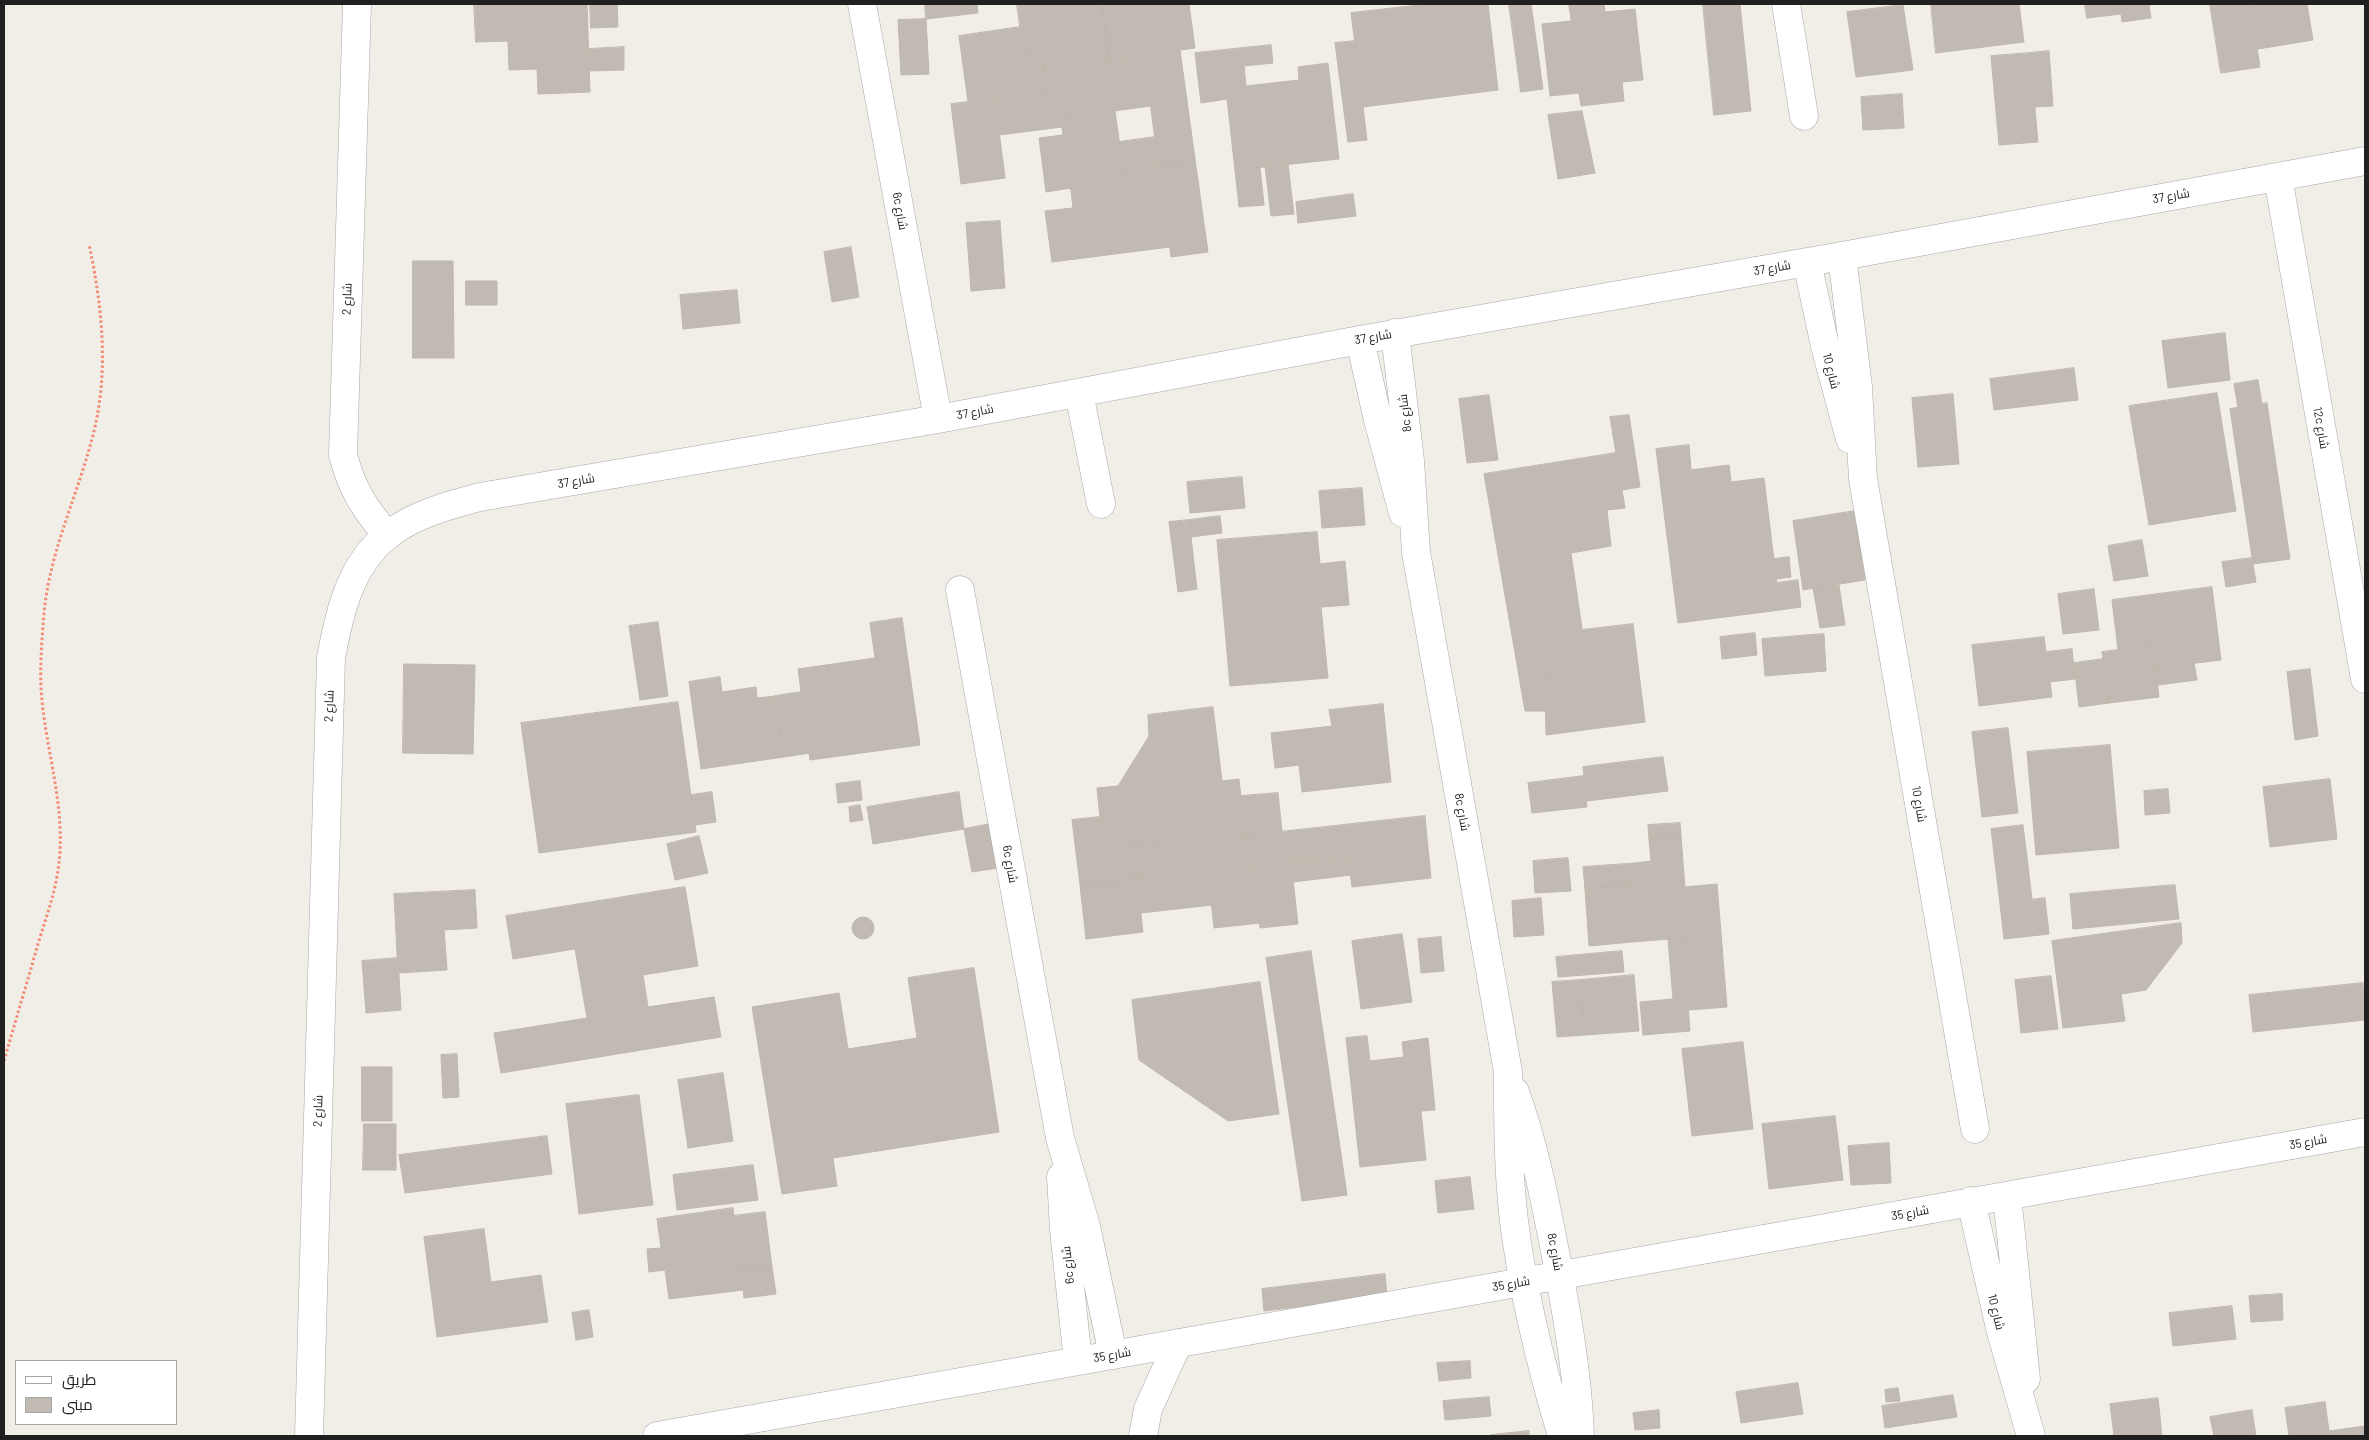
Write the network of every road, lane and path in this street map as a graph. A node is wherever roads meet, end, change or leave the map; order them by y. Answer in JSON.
{"nodes":[{"id":1,"x":356,"y":4,"type":"edge"},
{"id":2,"x":862,"y":4,"type":"edge"},
{"id":3,"x":1786,"y":4,"type":"edge"},
{"id":4,"x":1804,"y":116,"type":"dead end"},
{"id":5,"x":2365,"y":161,"type":"edge"},
{"id":6,"x":2278,"y":177,"type":"junction"},
{"id":7,"x":89,"y":244,"type":"dead end"},
{"id":8,"x":1842,"y":256,"type":"junction"},
{"id":9,"x":1807,"y":262,"type":"junction"},
{"id":10,"x":1396,"y":333,"type":"junction"},
{"id":11,"x":1360,"y":340,"type":"junction"},
{"id":12,"x":1079,"y":393,"type":"junction"},
{"id":13,"x":938,"y":419,"type":"junction"},
{"id":14,"x":1863,"y":478,"type":"junction"},
{"id":15,"x":1101,"y":504,"type":"dead end"},
{"id":16,"x":387,"y":535,"type":"junction"},
{"id":17,"x":1416,"y":552,"type":"junction"},
{"id":18,"x":960,"y":590,"type":"dead end"},
{"id":19,"x":2365,"y":679,"type":"edge"},
{"id":20,"x":4,"y":1061,"type":"edge"},
{"id":21,"x":1508,"y":1072,"type":"junction"},
{"id":22,"x":1975,"y":1129,"type":"dead end"},
{"id":23,"x":2365,"y":1132,"type":"edge"},
{"id":24,"x":1060,"y":1138,"type":"junction"},
{"id":25,"x":2007,"y":1196,"type":"junction"},
{"id":26,"x":1971,"y":1202,"type":"junction"},
{"id":27,"x":1559,"y":1275,"type":"junction"},
{"id":28,"x":1524,"y":1282,"type":"junction"},
{"id":29,"x":1178,"y":1343,"type":"junction"},
{"id":30,"x":1113,"y":1355,"type":"junction"},
{"id":31,"x":1078,"y":1361,"type":"junction"},
{"id":32,"x":2029,"y":1428,"type":"edge"},
{"id":33,"x":667,"y":1435,"type":"edge"},
{"id":34,"x":309,"y":1436,"type":"edge"},
{"id":35,"x":1143,"y":1436,"type":"edge"},
{"id":36,"x":1562,"y":1436,"type":"edge"},
{"id":37,"x":1580,"y":1436,"type":"edge"}],
"edges":[{"from":1,"to":16,"type":"street","name":"شارع 2"},
{"from":2,"to":13,"type":"street","name":"6c شارع"},
{"from":3,"to":4,"type":"street"},
{"from":5,"to":6,"type":"street","name":"شارع 37"},
{"from":6,"to":8,"type":"street","name":"شارع 37"},
{"from":6,"to":19,"type":"street","name":"12c شارع"},
{"from":7,"to":20,"type":"path"},
{"from":8,"to":9,"type":"street","name":"شارع 37"},
{"from":8,"to":14,"type":"street","name":"شارع 10"},
{"from":9,"to":10,"type":"street","name":"شارع 37"},
{"from":9,"to":14,"type":"street","name":"شارع 10"},
{"from":10,"to":11,"type":"street","name":"شارع 37"},
{"from":10,"to":17,"type":"street","name":"8c شارع"},
{"from":11,"to":12,"type":"street","name":"شارع 37"},
{"from":11,"to":17,"type":"street","name":"8c شارع"},
{"from":12,"to":13,"type":"street","name":"شارع 37"},
{"from":12,"to":15,"type":"street"},
{"from":13,"to":16,"type":"street","name":"شارع 37"},
{"from":14,"to":22,"type":"street","name":"شارع 10"},
{"from":16,"to":34,"type":"street","name":"شارع 2"},
{"from":17,"to":21,"type":"street","name":"8c شارع"},
{"from":18,"to":24,"type":"street","name":"6c شارع"},
{"from":21,"to":27,"type":"street","name":"8c شارع"},
{"from":21,"to":28,"type":"street","name":"8c شارع"},
{"from":23,"to":25,"type":"street","name":"شارع 35"},
{"from":24,"to":30,"type":"street","name":"6c شارع"},
{"from":24,"to":31,"type":"street","name":"6c شارع"},
{"from":25,"to":26,"type":"street","name":"شارع 35"},
{"from":25,"to":32,"type":"street","name":"شارع 10"},
{"from":26,"to":27,"type":"street","name":"شارع 35"},
{"from":26,"to":32,"type":"street","name":"شارع 10"},
{"from":27,"to":28,"type":"street","name":"شارع 35"},
{"from":27,"to":37,"type":"street","name":"8c شارع"},
{"from":28,"to":29,"type":"street","name":"شارع 35"},
{"from":28,"to":36,"type":"street","name":"8c شارع"},
{"from":29,"to":30,"type":"street","name":"شارع 35"},
{"from":29,"to":35,"type":"street"},
{"from":30,"to":31,"type":"street","name":"شارع 35"},
{"from":31,"to":33,"type":"street","name":"شارع 35"}]}
